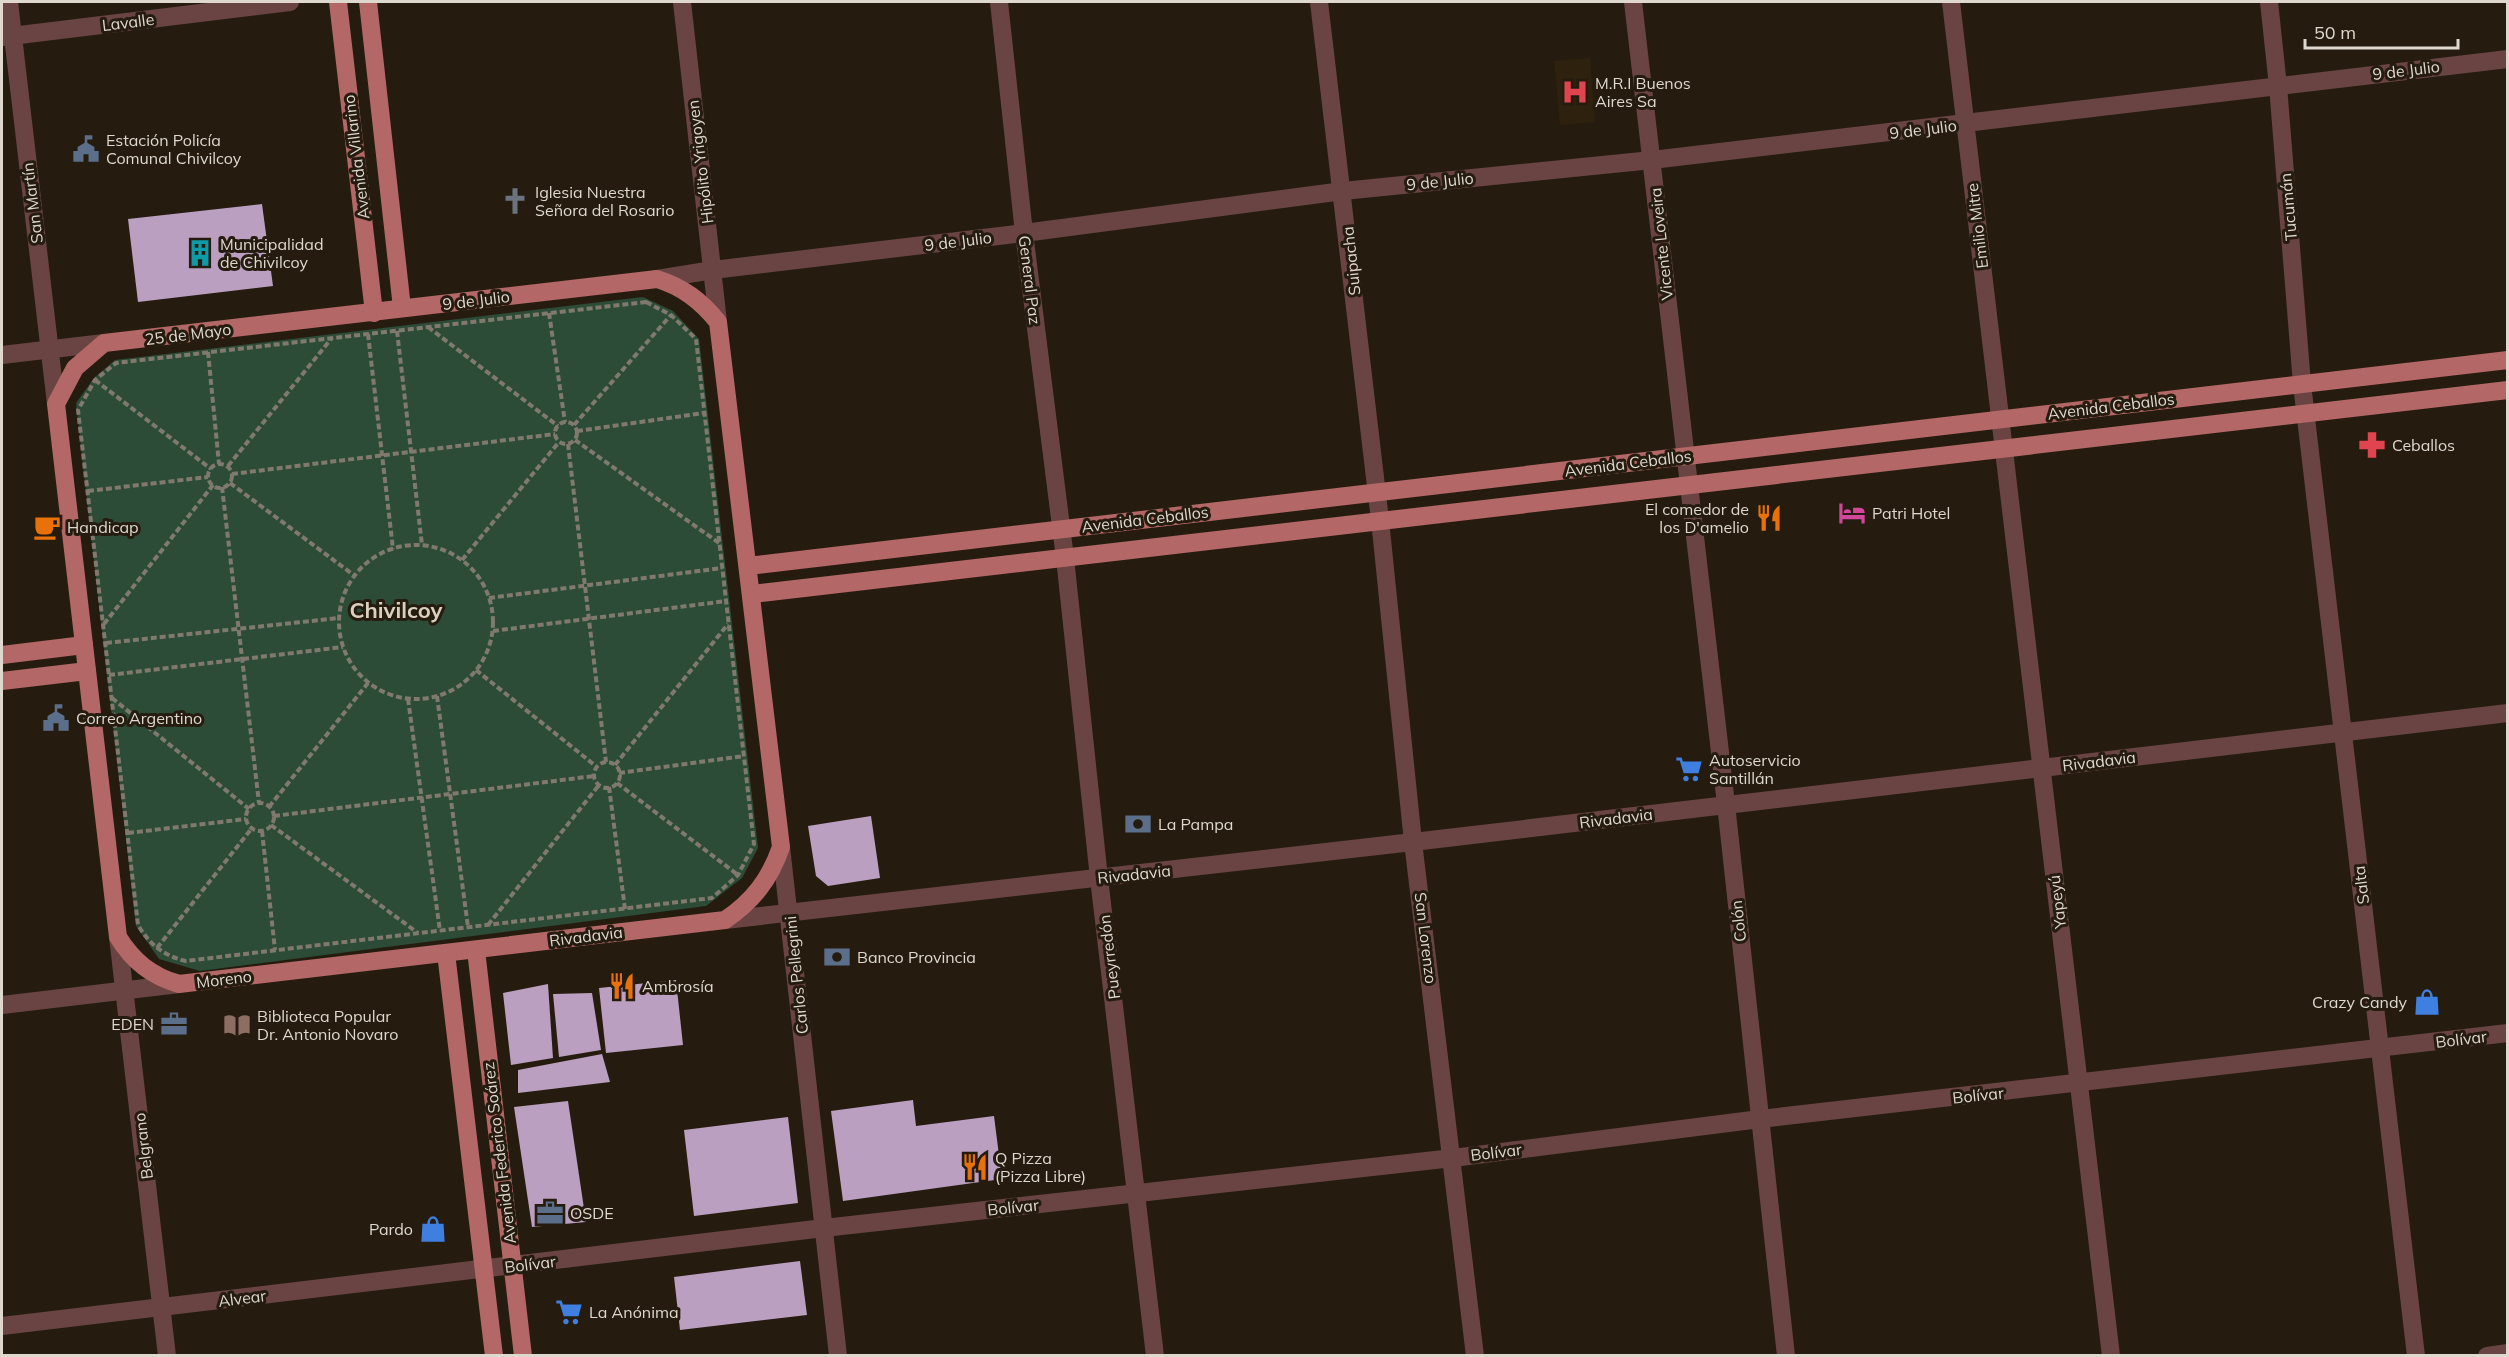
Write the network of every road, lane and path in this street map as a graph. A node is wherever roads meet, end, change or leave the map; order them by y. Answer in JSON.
{"nodes":[{"id":1,"x":9,"y":2,"type":"edge"},
{"id":2,"x":290,"y":2,"type":"edge"},
{"id":3,"x":338,"y":2,"type":"edge"},
{"id":4,"x":368,"y":2,"type":"edge"},
{"id":5,"x":682,"y":2,"type":"edge"},
{"id":6,"x":999,"y":2,"type":"edge"},
{"id":7,"x":1319,"y":2,"type":"edge"},
{"id":8,"x":1633,"y":2,"type":"edge"},
{"id":9,"x":1951,"y":2,"type":"edge"},
{"id":10,"x":2269,"y":2,"type":"edge"},
{"id":11,"x":7,"y":37,"type":"edge"},
{"id":12,"x":2508,"y":58,"type":"edge"},
{"id":13,"x":2278,"y":86,"type":"junction"},
{"id":14,"x":1965,"y":124,"type":"junction"},
{"id":15,"x":1652,"y":160,"type":"junction"},
{"id":16,"x":1343,"y":191,"type":"junction"},
{"id":17,"x":1024,"y":233,"type":"junction"},
{"id":18,"x":713,"y":270,"type":"junction"},
{"id":19,"x":657,"y":279,"type":"junction"},
{"id":20,"x":402,"y":308,"type":"junction"},
{"id":21,"x":374,"y":312,"type":"junction"},
{"id":22,"x":549,"y":314,"type":"junction"},
{"id":23,"x":671,"y":315,"type":"junction"},
{"id":24,"x":718,"y":322,"type":"junction"},
{"id":25,"x":428,"y":327,"type":"junction"},
{"id":26,"x":397,"y":331,"type":"junction"},
{"id":27,"x":368,"y":334,"type":"junction"},
{"id":28,"x":332,"y":338,"type":"junction"},
{"id":29,"x":104,"y":343,"type":"junction"},
{"id":30,"x":50,"y":350,"type":"junction"},
{"id":31,"x":208,"y":352,"type":"junction"},
{"id":32,"x":2,"y":355,"type":"edge"},
{"id":33,"x":2508,"y":360,"type":"edge"},
{"id":34,"x":95,"y":380,"type":"junction"},
{"id":35,"x":2302,"y":384,"type":"junction"},
{"id":36,"x":2508,"y":390,"type":"edge"},
{"id":37,"x":56,"y":404,"type":"junction"},
{"id":38,"x":705,"y":413,"type":"junction"},
{"id":39,"x":2306,"y":414,"type":"junction"},
{"id":40,"x":2000,"y":420,"type":"junction"},
{"id":41,"x":565,"y":422,"type":"junction"},
{"id":42,"x":573,"y":424,"type":"junction"},
{"id":43,"x":558,"y":426,"type":"junction"},
{"id":44,"x":577,"y":431,"type":"junction"},
{"id":45,"x":555,"y":434,"type":"junction"},
{"id":46,"x":575,"y":440,"type":"junction"},
{"id":47,"x":560,"y":442,"type":"junction"},
{"id":48,"x":568,"y":444,"type":"junction"},
{"id":49,"x":2003,"y":449,"type":"junction"},
{"id":50,"x":411,"y":452,"type":"junction"},
{"id":51,"x":382,"y":456,"type":"junction"},
{"id":52,"x":1685,"y":456,"type":"junction"},
{"id":53,"x":219,"y":464,"type":"junction"},
{"id":54,"x":228,"y":466,"type":"junction"},
{"id":55,"x":211,"y":469,"type":"junction"},
{"id":56,"x":232,"y":474,"type":"junction"},
{"id":57,"x":208,"y":477,"type":"junction"},
{"id":58,"x":230,"y":483,"type":"junction"},
{"id":59,"x":213,"y":485,"type":"junction"},
{"id":60,"x":222,"y":487,"type":"junction"},
{"id":61,"x":1688,"y":487,"type":"junction"},
{"id":62,"x":88,"y":491,"type":"junction"},
{"id":63,"x":1377,"y":492,"type":"junction"},
{"id":64,"x":1380,"y":520,"type":"junction"},
{"id":65,"x":1061,"y":529,"type":"junction"},
{"id":66,"x":720,"y":543,"type":"junction"},
{"id":67,"x":422,"y":545,"type":"junction"},
{"id":68,"x":393,"y":549,"type":"junction"},
{"id":69,"x":1065,"y":558,"type":"junction"},
{"id":70,"x":462,"y":560,"type":"junction"},
{"id":71,"x":748,"y":566,"type":"junction"},
{"id":72,"x":722,"y":568,"type":"junction"},
{"id":73,"x":355,"y":576,"type":"junction"},
{"id":74,"x":585,"y":586,"type":"junction"},
{"id":75,"x":752,"y":594,"type":"junction"},
{"id":76,"x":489,"y":598,"type":"junction"},
{"id":77,"x":726,"y":601,"type":"junction"},
{"id":78,"x":339,"y":618,"type":"junction"},
{"id":79,"x":589,"y":619,"type":"junction"},
{"id":80,"x":729,"y":624,"type":"junction"},
{"id":81,"x":104,"y":625,"type":"junction"},
{"id":82,"x":238,"y":628,"type":"junction"},
{"id":83,"x":493,"y":631,"type":"junction"},
{"id":84,"x":105,"y":643,"type":"junction"},
{"id":85,"x":84,"y":645,"type":"junction"},
{"id":86,"x":343,"y":647,"type":"junction"},
{"id":87,"x":2,"y":655,"type":"edge"},
{"id":88,"x":242,"y":659,"type":"junction"},
{"id":89,"x":476,"y":670,"type":"junction"},
{"id":90,"x":87,"y":671,"type":"junction"},
{"id":91,"x":109,"y":675,"type":"junction"},
{"id":92,"x":2,"y":681,"type":"edge"},
{"id":93,"x":368,"y":683,"type":"junction"},
{"id":94,"x":437,"y":696,"type":"junction"},
{"id":95,"x":112,"y":698,"type":"junction"},
{"id":96,"x":408,"y":699,"type":"junction"},
{"id":97,"x":2508,"y":713,"type":"edge"},
{"id":98,"x":2343,"y":732,"type":"junction"},
{"id":99,"x":744,"y":756,"type":"junction"},
{"id":100,"x":606,"y":762,"type":"junction"},
{"id":101,"x":615,"y":765,"type":"junction"},
{"id":102,"x":597,"y":767,"type":"junction"},
{"id":103,"x":2041,"y":768,"type":"junction"},
{"id":104,"x":620,"y":773,"type":"junction"},
{"id":105,"x":594,"y":776,"type":"junction"},
{"id":106,"x":617,"y":783,"type":"junction"},
{"id":107,"x":599,"y":785,"type":"junction"},
{"id":108,"x":609,"y":787,"type":"junction"},
{"id":109,"x":450,"y":794,"type":"junction"},
{"id":110,"x":421,"y":798,"type":"junction"},
{"id":111,"x":259,"y":803,"type":"junction"},
{"id":112,"x":1726,"y":804,"type":"junction"},
{"id":113,"x":269,"y":807,"type":"junction"},
{"id":114,"x":249,"y":808,"type":"junction"},
{"id":115,"x":274,"y":816,"type":"junction"},
{"id":116,"x":246,"y":819,"type":"junction"},
{"id":117,"x":271,"y":825,"type":"junction"},
{"id":118,"x":252,"y":828,"type":"junction"},
{"id":119,"x":262,"y":831,"type":"junction"},
{"id":120,"x":128,"y":833,"type":"junction"},
{"id":121,"x":1413,"y":842,"type":"junction"},
{"id":122,"x":781,"y":847,"type":"junction"},
{"id":123,"x":738,"y":875,"type":"junction"},
{"id":124,"x":1099,"y":878,"type":"junction"},
{"id":125,"x":625,"y":909,"type":"junction"},
{"id":126,"x":789,"y":911,"type":"junction"},
{"id":127,"x":725,"y":920,"type":"junction"},
{"id":128,"x":488,"y":925,"type":"junction"},
{"id":129,"x":468,"y":927,"type":"junction"},
{"id":130,"x":440,"y":931,"type":"junction"},
{"id":131,"x":418,"y":933,"type":"junction"},
{"id":132,"x":118,"y":936,"type":"junction"},
{"id":133,"x":157,"y":948,"type":"junction"},
{"id":134,"x":275,"y":950,"type":"junction"},
{"id":135,"x":476,"y":950,"type":"junction"},
{"id":136,"x":446,"y":953,"type":"junction"},
{"id":137,"x":179,"y":984,"type":"junction"},
{"id":138,"x":125,"y":991,"type":"junction"},
{"id":139,"x":2,"y":1005,"type":"edge"},
{"id":140,"x":2508,"y":1034,"type":"edge"},
{"id":141,"x":2380,"y":1048,"type":"junction"},
{"id":142,"x":2078,"y":1083,"type":"junction"},
{"id":143,"x":1760,"y":1119,"type":"junction"},
{"id":144,"x":1453,"y":1158,"type":"junction"},
{"id":145,"x":1137,"y":1193,"type":"junction"},
{"id":146,"x":824,"y":1228,"type":"junction"},
{"id":147,"x":513,"y":1266,"type":"junction"},
{"id":148,"x":483,"y":1270,"type":"junction"},
{"id":149,"x":162,"y":1307,"type":"junction"},
{"id":150,"x":2,"y":1326,"type":"edge"},
{"id":151,"x":2508,"y":1353,"type":"edge"},
{"id":152,"x":167,"y":1356,"type":"edge"},
{"id":153,"x":494,"y":1356,"type":"edge"},
{"id":154,"x":523,"y":1356,"type":"edge"},
{"id":155,"x":838,"y":1356,"type":"edge"},
{"id":156,"x":1155,"y":1356,"type":"edge"},
{"id":157,"x":1475,"y":1356,"type":"edge"},
{"id":158,"x":1786,"y":1356,"type":"edge"},
{"id":159,"x":2110,"y":1356,"type":"edge"},
{"id":160,"x":2416,"y":1356,"type":"edge"},
{"id":161,"x":2487,"y":1356,"type":"edge"}],
"edges":[{"from":1,"to":11,"type":"street","name":"San Martín"},
{"from":2,"to":11,"type":"street","name":"Lavalle"},
{"from":3,"to":21,"type":"main road","name":"Avenida Villarino"},
{"from":4,"to":20,"type":"main road","name":"Avenida Villarino"},
{"from":5,"to":18,"type":"street","name":"Hipólito Yrigoyen"},
{"from":6,"to":17,"type":"street","name":"General Paz"},
{"from":7,"to":16,"type":"street","name":"Suipacha"},
{"from":8,"to":15,"type":"street","name":"Vicente Loveira"},
{"from":9,"to":14,"type":"street","name":"Emilio Mitre"},
{"from":10,"to":13,"type":"street","name":"Tucumán"},
{"from":11,"to":30,"type":"street","name":"San Martín"},
{"from":12,"to":13,"type":"street","name":"9 de Julio"},
{"from":13,"to":14,"type":"street","name":"9 de Julio"},
{"from":13,"to":35,"type":"street","name":"Tucumán"},
{"from":14,"to":15,"type":"street","name":"9 de Julio"},
{"from":14,"to":40,"type":"street","name":"Emilio Mitre"},
{"from":15,"to":16,"type":"street","name":"9 de Julio"},
{"from":15,"to":52,"type":"street","name":"Vicente Loveira"},
{"from":16,"to":17,"type":"street","name":"9 de Julio"},
{"from":16,"to":63,"type":"street","name":"Suipacha"},
{"from":17,"to":18,"type":"street","name":"9 de Julio"},
{"from":17,"to":65,"type":"street","name":"General Paz"},
{"from":18,"to":19,"type":"street","name":"9 de Julio"},
{"from":18,"to":24,"type":"street","name":"Hipólito Yrigoyen"},
{"from":19,"to":20,"type":"main road","name":"9 de Julio"},
{"from":19,"to":24,"type":"main road"},
{"from":20,"to":21,"type":"main road","name":"9 de Julio"},
{"from":21,"to":29,"type":"main road","name":"25 de Mayo"},
{"from":22,"to":23,"type":"path"},
{"from":22,"to":25,"type":"path"},
{"from":22,"to":41,"type":"path"},
{"from":23,"to":38,"type":"path"},
{"from":23,"to":42,"type":"path"},
{"from":24,"to":71,"type":"main road","name":"Hipólito Yrigoyen"},
{"from":25,"to":26,"type":"path"},
{"from":25,"to":43,"type":"path"},
{"from":26,"to":27,"type":"path"},
{"from":26,"to":50,"type":"path"},
{"from":27,"to":28,"type":"path"},
{"from":27,"to":51,"type":"path"},
{"from":28,"to":31,"type":"path"},
{"from":28,"to":54,"type":"path"},
{"from":29,"to":30,"type":"street","name":"25 de Mayo"},
{"from":29,"to":37,"type":"main road"},
{"from":30,"to":32,"type":"street","name":"25 de Mayo"},
{"from":30,"to":37,"type":"street","name":"San Martín"},
{"from":31,"to":34,"type":"path"},
{"from":31,"to":53,"type":"path"},
{"from":33,"to":35,"type":"main road","name":"Avenida Ceballos"},
{"from":34,"to":55,"type":"path"},
{"from":34,"to":62,"type":"path"},
{"from":35,"to":39,"type":"street","name":"Tucumán"},
{"from":35,"to":40,"type":"main road","name":"Avenida Ceballos"},
{"from":36,"to":39,"type":"main road","name":"Avenida Ceballos"},
{"from":37,"to":85,"type":"main road","name":"San Martín"},
{"from":38,"to":44,"type":"path"},
{"from":38,"to":66,"type":"path"},
{"from":39,"to":49,"type":"main road","name":"Avenida Ceballos"},
{"from":39,"to":98,"type":"street","name":"Salta"},
{"from":40,"to":49,"type":"street","name":"Emilio Mitre"},
{"from":40,"to":52,"type":"main road","name":"Avenida Ceballos"},
{"from":41,"to":42,"type":"path"},
{"from":41,"to":43,"type":"path"},
{"from":42,"to":44,"type":"path"},
{"from":43,"to":45,"type":"path"},
{"from":44,"to":46,"type":"path"},
{"from":45,"to":47,"type":"path"},
{"from":45,"to":50,"type":"path"},
{"from":46,"to":48,"type":"path"},
{"from":46,"to":66,"type":"path"},
{"from":47,"to":48,"type":"path"},
{"from":47,"to":70,"type":"path"},
{"from":48,"to":74,"type":"path"},
{"from":49,"to":61,"type":"main road","name":"Avenida Ceballos"},
{"from":49,"to":103,"type":"street","name":"Yapeyú"},
{"from":50,"to":51,"type":"path"},
{"from":50,"to":67,"type":"path"},
{"from":51,"to":56,"type":"path"},
{"from":51,"to":68,"type":"path"},
{"from":52,"to":61,"type":"street","name":"Vicente Loveira"},
{"from":52,"to":63,"type":"main road","name":"Avenida Ceballos"},
{"from":53,"to":54,"type":"path"},
{"from":53,"to":55,"type":"path"},
{"from":54,"to":56,"type":"path"},
{"from":55,"to":57,"type":"path"},
{"from":56,"to":58,"type":"path"},
{"from":57,"to":59,"type":"path"},
{"from":57,"to":62,"type":"path"},
{"from":58,"to":60,"type":"path"},
{"from":58,"to":73,"type":"path"},
{"from":59,"to":60,"type":"path"},
{"from":59,"to":81,"type":"path"},
{"from":60,"to":82,"type":"path"},
{"from":61,"to":64,"type":"main road","name":"Avenida Ceballos"},
{"from":61,"to":112,"type":"street","name":"Colón"},
{"from":62,"to":81,"type":"path"},
{"from":63,"to":64,"type":"street","name":"Suipacha"},
{"from":63,"to":65,"type":"main road","name":"Avenida Ceballos"},
{"from":64,"to":69,"type":"main road","name":"Avenida Ceballos"},
{"from":64,"to":121,"type":"street","name":"San Lorenzo"},
{"from":65,"to":69,"type":"street","name":"General Paz"},
{"from":65,"to":71,"type":"main road","name":"Avenida Ceballos"},
{"from":66,"to":72,"type":"path"},
{"from":67,"to":68,"type":"path"},
{"from":67,"to":70,"type":"path"},
{"from":68,"to":73,"type":"path"},
{"from":69,"to":75,"type":"main road","name":"Avenida Ceballos"},
{"from":69,"to":124,"type":"street","name":"Pueyrredón"},
{"from":70,"to":76,"type":"path"},
{"from":71,"to":75,"type":"main road","name":"Hipólito Yrigoyen"},
{"from":72,"to":74,"type":"path"},
{"from":72,"to":77,"type":"path"},
{"from":73,"to":78,"type":"path"},
{"from":74,"to":76,"type":"path"},
{"from":74,"to":79,"type":"path"},
{"from":75,"to":122,"type":"main road","name":"Carlos Pellegrini"},
{"from":76,"to":83,"type":"path"},
{"from":77,"to":79,"type":"path"},
{"from":77,"to":80,"type":"path"},
{"from":78,"to":82,"type":"path"},
{"from":78,"to":86,"type":"path"},
{"from":79,"to":83,"type":"path"},
{"from":79,"to":100,"type":"path"},
{"from":80,"to":99,"type":"path"},
{"from":80,"to":101,"type":"path"},
{"from":81,"to":84,"type":"path"},
{"from":82,"to":84,"type":"path"},
{"from":82,"to":88,"type":"path"},
{"from":83,"to":89,"type":"path"},
{"from":84,"to":91,"type":"path"},
{"from":85,"to":87,"type":"main road"},
{"from":85,"to":90,"type":"main road","name":"San Martín"},
{"from":86,"to":88,"type":"path"},
{"from":86,"to":93,"type":"path"},
{"from":88,"to":91,"type":"path"},
{"from":88,"to":111,"type":"path"},
{"from":89,"to":94,"type":"path"},
{"from":89,"to":102,"type":"path"},
{"from":90,"to":92,"type":"main road"},
{"from":90,"to":132,"type":"main road","name":"Belgrano"},
{"from":91,"to":95,"type":"path"},
{"from":93,"to":96,"type":"path"},
{"from":93,"to":113,"type":"path"},
{"from":94,"to":96,"type":"path"},
{"from":94,"to":109,"type":"path"},
{"from":95,"to":114,"type":"path"},
{"from":95,"to":120,"type":"path"},
{"from":96,"to":110,"type":"path"},
{"from":97,"to":98,"type":"street","name":"Rivadavia"},
{"from":98,"to":103,"type":"street","name":"Rivadavia"},
{"from":98,"to":141,"type":"street","name":"Salta"},
{"from":99,"to":104,"type":"path"},
{"from":99,"to":123,"type":"path"},
{"from":100,"to":101,"type":"path"},
{"from":100,"to":102,"type":"path"},
{"from":101,"to":104,"type":"path"},
{"from":102,"to":105,"type":"path"},
{"from":103,"to":112,"type":"street","name":"Rivadavia"},
{"from":103,"to":142,"type":"street","name":"Yapeyú"},
{"from":104,"to":106,"type":"path"},
{"from":105,"to":107,"type":"path"},
{"from":105,"to":109,"type":"path"},
{"from":106,"to":108,"type":"path"},
{"from":106,"to":123,"type":"path"},
{"from":107,"to":108,"type":"path"},
{"from":107,"to":128,"type":"path"},
{"from":108,"to":125,"type":"path"},
{"from":109,"to":110,"type":"path"},
{"from":109,"to":129,"type":"path"},
{"from":110,"to":115,"type":"path"},
{"from":110,"to":130,"type":"path"},
{"from":111,"to":113,"type":"path"},
{"from":111,"to":114,"type":"path"},
{"from":112,"to":121,"type":"street","name":"Rivadavia"},
{"from":112,"to":143,"type":"street","name":"Colón"},
{"from":113,"to":115,"type":"path"},
{"from":114,"to":116,"type":"path"},
{"from":115,"to":117,"type":"path"},
{"from":116,"to":118,"type":"path"},
{"from":116,"to":120,"type":"path"},
{"from":117,"to":119,"type":"path"},
{"from":117,"to":131,"type":"path"},
{"from":118,"to":119,"type":"path"},
{"from":118,"to":133,"type":"path"},
{"from":119,"to":134,"type":"path"},
{"from":120,"to":133,"type":"path"},
{"from":121,"to":124,"type":"street","name":"Rivadavia"},
{"from":121,"to":144,"type":"street","name":"San Lorenzo"},
{"from":122,"to":126,"type":"street","name":"Carlos Pellegrini"},
{"from":122,"to":127,"type":"main road"},
{"from":123,"to":125,"type":"path"},
{"from":124,"to":126,"type":"street","name":"Rivadavia"},
{"from":124,"to":145,"type":"street","name":"Pueyrredón"},
{"from":125,"to":128,"type":"path"},
{"from":126,"to":127,"type":"street","name":"Rivadavia"},
{"from":126,"to":146,"type":"street","name":"Carlos Pellegrini"},
{"from":127,"to":135,"type":"main road","name":"Rivadavia"},
{"from":128,"to":129,"type":"path"},
{"from":129,"to":130,"type":"path"},
{"from":130,"to":131,"type":"path"},
{"from":131,"to":134,"type":"path"},
{"from":132,"to":137,"type":"main road","name":"Belgrano"},
{"from":132,"to":138,"type":"street","name":"Belgrano"},
{"from":133,"to":134,"type":"path"},
{"from":135,"to":136,"type":"main road","name":"Rivadavia"},
{"from":135,"to":147,"type":"main road","name":"Avenida Federico Soárez"},
{"from":136,"to":137,"type":"main road","name":"Moreno"},
{"from":136,"to":148,"type":"main road","name":"Avenida Federico Soárez"},
{"from":137,"to":138,"type":"street","name":"Moreno"},
{"from":138,"to":139,"type":"street","name":"Moreno"},
{"from":138,"to":149,"type":"street","name":"Belgrano"},
{"from":140,"to":141,"type":"street","name":"Bolívar"},
{"from":141,"to":142,"type":"street","name":"Bolívar"},
{"from":141,"to":160,"type":"street","name":"Salta"},
{"from":142,"to":143,"type":"street","name":"Bolívar"},
{"from":142,"to":159,"type":"street","name":"Yapeyú"},
{"from":143,"to":144,"type":"street","name":"Bolívar"},
{"from":143,"to":158,"type":"street","name":"Colón"},
{"from":144,"to":145,"type":"street","name":"Bolívar"},
{"from":144,"to":157,"type":"street","name":"San Lorenzo"},
{"from":145,"to":146,"type":"street","name":"Bolívar"},
{"from":145,"to":156,"type":"street","name":"Pueyrredón"},
{"from":146,"to":147,"type":"street","name":"Bolívar"},
{"from":146,"to":155,"type":"street","name":"Carlos Pellegrini"},
{"from":147,"to":148,"type":"street","name":"Bolívar"},
{"from":147,"to":154,"type":"main road","name":"Avenida Federico Soárez"},
{"from":148,"to":149,"type":"street","name":"Alvear"},
{"from":148,"to":153,"type":"main road","name":"Avenida Federico Soárez"},
{"from":149,"to":150,"type":"street","name":"Alvear"},
{"from":149,"to":152,"type":"street","name":"Belgrano"},
{"from":151,"to":161,"type":"street"}]}
